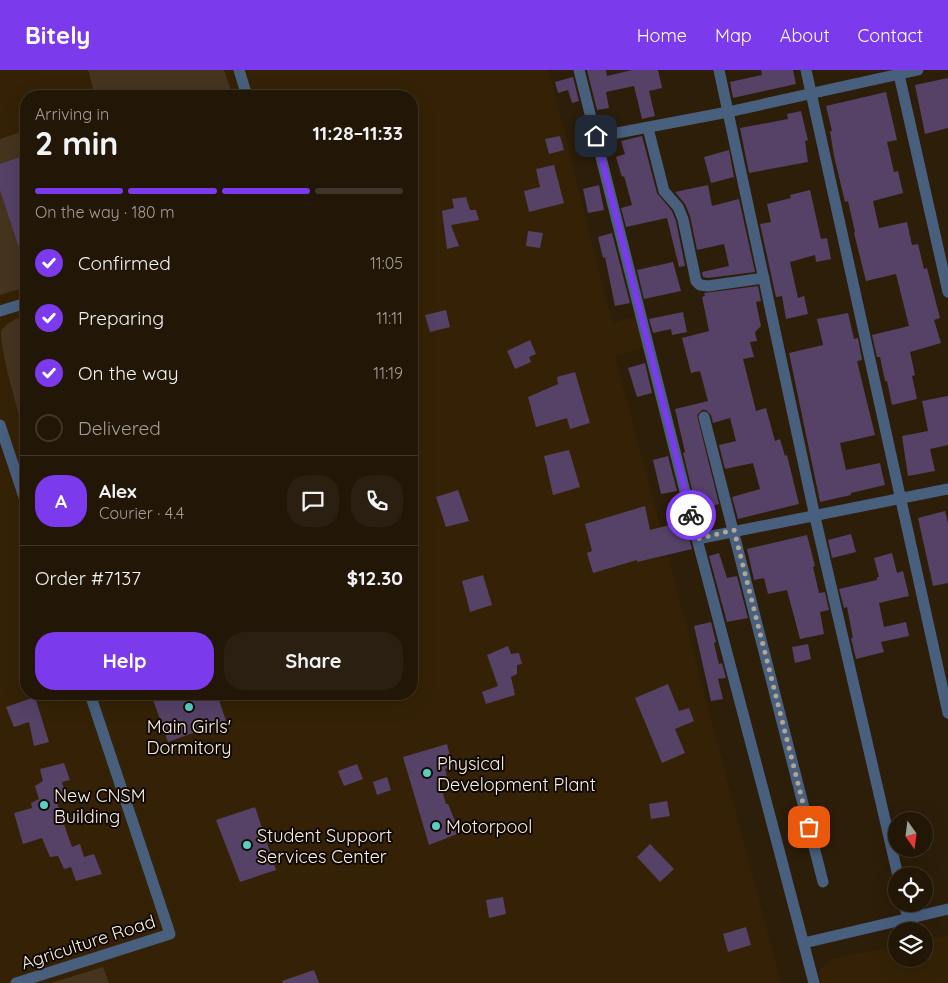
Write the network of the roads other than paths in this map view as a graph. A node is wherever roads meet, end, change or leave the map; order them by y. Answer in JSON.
{"nodes":[{"id":1,"x":239,"y":70,"type":"edge"},
{"id":2,"x":579,"y":70,"type":"edge"},
{"id":3,"x":720,"y":70,"type":"edge"},
{"id":4,"x":806,"y":70,"type":"edge"},
{"id":5,"x":918,"y":70,"type":"edge"},
{"id":6,"x":898,"y":72,"type":"edge"},
{"id":7,"x":245,"y":90,"type":"edge"},
{"id":8,"x":812,"y":95,"type":"junction"},
{"id":9,"x":728,"y":112,"type":"junction"},
{"id":10,"x":648,"y":128,"type":"junction"},
{"id":11,"x":596,"y":136,"type":"junction"},
{"id":12,"x":764,"y":278,"type":"junction"},
{"id":13,"x":948,"y":292,"type":"edge"},
{"id":14,"x":20,"y":305,"type":"edge"},
{"id":15,"x":0,"y":312,"type":"edge"},
{"id":16,"x":704,"y":417,"type":"dead end"},
{"id":17,"x":0,"y":425,"type":"edge"},
{"id":18,"x":20,"y":485,"type":"edge"},
{"id":19,"x":948,"y":489,"type":"edge"},
{"id":20,"x":901,"y":499,"type":"junction"},
{"id":21,"x":815,"y":517,"type":"junction"},
{"id":22,"x":734,"y":530,"type":"junction"},
{"id":23,"x":697,"y":539,"type":"junction"},
{"id":24,"x":92,"y":700,"type":"edge"},
{"id":25,"x":948,"y":713,"type":"edge"},
{"id":26,"x":896,"y":867,"type":"edge"},
{"id":27,"x":823,"y":882,"type":"dead end"},
{"id":28,"x":948,"y":909,"type":"edge"},
{"id":29,"x":906,"y":912,"type":"edge"},
{"id":30,"x":908,"y":918,"type":"junction"},
{"id":31,"x":804,"y":943,"type":"junction"},
{"id":32,"x":16,"y":983,"type":"edge"},
{"id":33,"x":814,"y":983,"type":"edge"}],
"edges":[{"from":1,"to":7,"type":"street"},
{"from":2,"to":11,"type":"street"},
{"from":3,"to":9,"type":"street"},
{"from":4,"to":8,"type":"street"},
{"from":5,"to":6,"type":"street"},
{"from":6,"to":8,"type":"street"},
{"from":6,"to":13,"type":"street"},
{"from":8,"to":9,"type":"street"},
{"from":8,"to":20,"type":"street"},
{"from":9,"to":10,"type":"street"},
{"from":9,"to":12,"type":"street"},
{"from":10,"to":11,"type":"street"},
{"from":10,"to":12,"type":"street"},
{"from":11,"to":23,"type":"street"},
{"from":12,"to":21,"type":"street"},
{"from":14,"to":15,"type":"street"},
{"from":16,"to":22,"type":"street"},
{"from":17,"to":18,"type":"street"},
{"from":19,"to":20,"type":"street"},
{"from":20,"to":21,"type":"street"},
{"from":20,"to":25,"type":"street"},
{"from":21,"to":22,"type":"street"},
{"from":21,"to":26,"type":"street"},
{"from":22,"to":23,"type":"street"},
{"from":22,"to":27,"type":"street"},
{"from":23,"to":31,"type":"street"},
{"from":24,"to":32,"type":"street","name":"Agriculture Road"},
{"from":28,"to":30,"type":"street"},
{"from":29,"to":30,"type":"street"},
{"from":30,"to":31,"type":"street"},
{"from":31,"to":33,"type":"street"}]}
